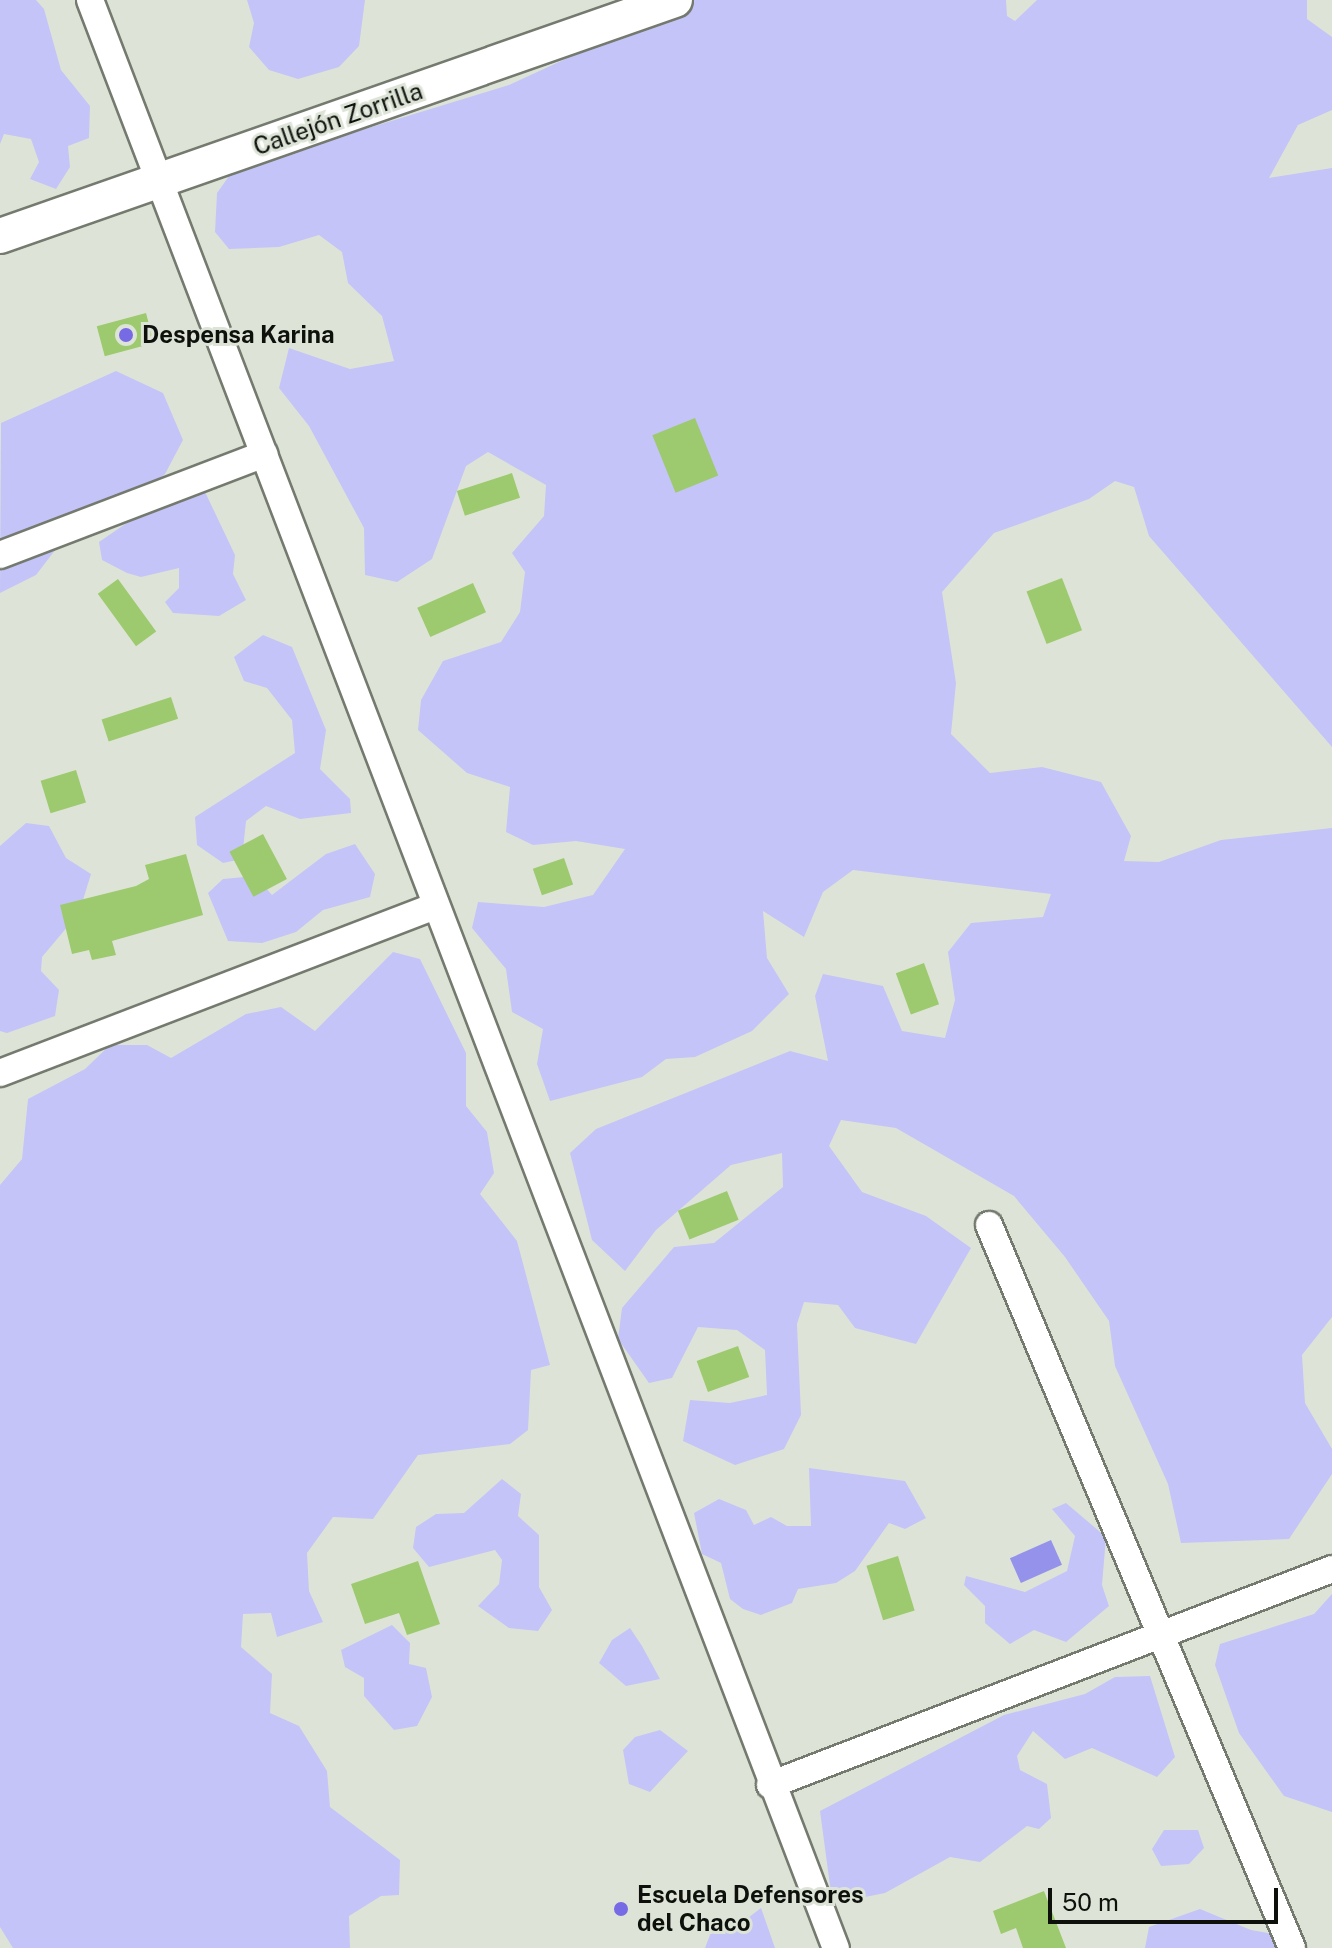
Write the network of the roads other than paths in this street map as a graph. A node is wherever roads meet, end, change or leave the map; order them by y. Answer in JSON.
{"nodes":[{"id":1,"x":90,"y":0,"type":"edge"},
{"id":2,"x":664,"y":2,"type":"edge"},
{"id":3,"x":161,"y":182,"type":"junction"},
{"id":4,"x":0,"y":236,"type":"edge"},
{"id":5,"x":264,"y":454,"type":"junction"},
{"id":6,"x":0,"y":555,"type":"edge"},
{"id":7,"x":435,"y":906,"type":"junction"},
{"id":8,"x":0,"y":1073,"type":"edge"},
{"id":9,"x":989,"y":1225,"type":"dead end"},
{"id":10,"x":1332,"y":1569,"type":"edge"},
{"id":11,"x":1161,"y":1635,"type":"junction"},
{"id":12,"x":770,"y":1785,"type":"junction"},
{"id":13,"x":836,"y":1948,"type":"edge"},
{"id":14,"x":1292,"y":1948,"type":"edge"}],
"edges":[{"from":1,"to":3,"type":"street"},
{"from":2,"to":3,"type":"street","name":"Callejón Zorrilla"},
{"from":3,"to":4,"type":"street","name":"Callejón Zorrilla"},
{"from":3,"to":5,"type":"street"},
{"from":5,"to":6,"type":"street"},
{"from":5,"to":7,"type":"street"},
{"from":7,"to":8,"type":"street"},
{"from":7,"to":12,"type":"street"},
{"from":9,"to":11,"type":"street"},
{"from":10,"to":11,"type":"street"},
{"from":11,"to":12,"type":"street"},
{"from":11,"to":14,"type":"street"},
{"from":12,"to":13,"type":"street"}]}
